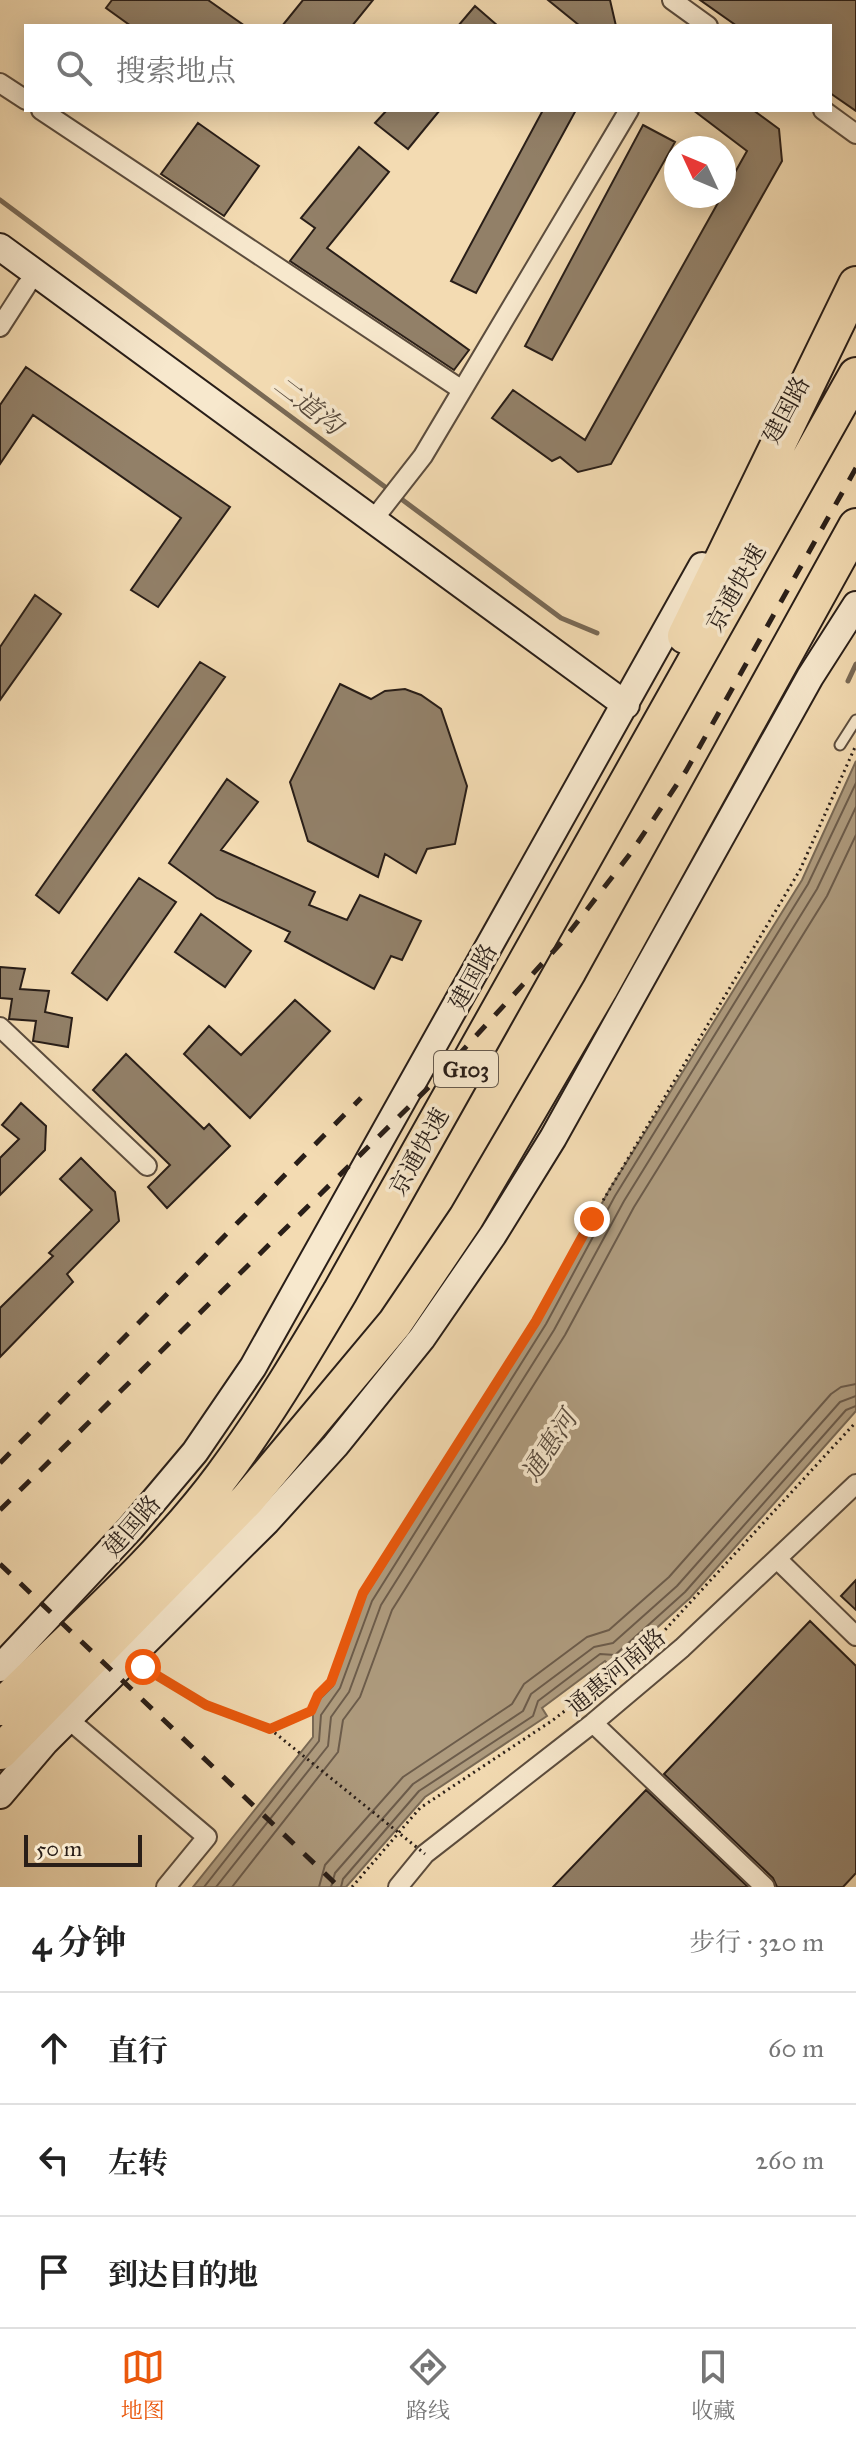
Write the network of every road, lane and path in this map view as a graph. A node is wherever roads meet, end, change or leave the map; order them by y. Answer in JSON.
{"nodes":[{"id":1,"x":679,"y":12,"type":"edge"},
{"id":2,"x":704,"y":24,"type":"edge"},
{"id":3,"x":0,"y":83,"type":"edge"},
{"id":4,"x":24,"y":99,"type":"edge"},
{"id":5,"x":44,"y":112,"type":"edge"},
{"id":6,"x":628,"y":112,"type":"edge"},
{"id":7,"x":826,"y":112,"type":"edge"},
{"id":8,"x":856,"y":134,"type":"edge"},
{"id":9,"x":0,"y":247,"type":"edge"},
{"id":10,"x":0,"y":266,"type":"edge"},
{"id":11,"x":856,"y":283,"type":"edge"},
{"id":12,"x":27,"y":285,"type":"junction"},
{"id":13,"x":0,"y":327,"type":"edge"},
{"id":14,"x":856,"y":375,"type":"edge"},
{"id":15,"x":462,"y":390,"type":"junction"},
{"id":16,"x":380,"y":512,"type":"junction"},
{"id":17,"x":856,"y":526,"type":"edge"},
{"id":18,"x":856,"y":555,"type":"edge"},
{"id":19,"x":856,"y":605,"type":"edge"},
{"id":20,"x":785,"y":653,"type":"junction"},
{"id":21,"x":623,"y":712,"type":"junction"},
{"id":22,"x":856,"y":720,"type":"edge"},
{"id":23,"x":840,"y":745,"type":"dead end"},
{"id":24,"x":856,"y":745,"type":"edge"},
{"id":25,"x":621,"y":792,"type":"junction"},
{"id":26,"x":0,"y":1027,"type":"edge"},
{"id":27,"x":147,"y":1166,"type":"dead end"},
{"id":28,"x":466,"y":1218,"type":"junction"},
{"id":29,"x":390,"y":1377,"type":"junction"},
{"id":30,"x":856,"y":1422,"type":"edge"},
{"id":31,"x":856,"y":1484,"type":"edge"},
{"id":32,"x":777,"y":1559,"type":"junction"},
{"id":33,"x":856,"y":1636,"type":"edge"},
{"id":34,"x":143,"y":1667,"type":"dead end"},
{"id":35,"x":0,"y":1668,"type":"edge"},
{"id":36,"x":0,"y":1708,"type":"edge"},
{"id":37,"x":68,"y":1719,"type":"junction"},
{"id":38,"x":593,"y":1723,"type":"junction"},
{"id":39,"x":270,"y":1729,"type":"junction"},
{"id":40,"x":0,"y":1752,"type":"edge"},
{"id":41,"x":0,"y":1795,"type":"edge"},
{"id":42,"x":425,"y":1854,"type":"junction"},
{"id":43,"x":166,"y":1887,"type":"edge"},
{"id":44,"x":352,"y":1887,"type":"edge"},
{"id":45,"x":400,"y":1887,"type":"edge"},
{"id":46,"x":765,"y":1887,"type":"edge"}],
"edges":[{"from":1,"to":2,"type":"street"},
{"from":3,"to":4,"type":"street"},
{"from":5,"to":15,"type":"street"},
{"from":6,"to":15,"type":"street"},
{"from":7,"to":8,"type":"street"},
{"from":9,"to":16,"type":"main road"},
{"from":10,"to":12,"type":"main road"},
{"from":11,"to":21,"type":"main road","name":"建国路"},
{"from":11,"to":25,"type":"highway"},
{"from":12,"to":13,"type":"street"},
{"from":12,"to":21,"type":"main road"},
{"from":14,"to":25,"type":"highway","name":"京通快速","number":"G103"},
{"from":15,"to":16,"type":"street"},
{"from":16,"to":21,"type":"main road"},
{"from":17,"to":20,"type":"highway"},
{"from":18,"to":20,"type":"highway"},
{"from":19,"to":29,"type":"main road"},
{"from":20,"to":28,"type":"highway"},
{"from":21,"to":35,"type":"main road","name":"建国路"},
{"from":22,"to":23,"type":"lane"},
{"from":24,"to":39,"type":"path"},
{"from":25,"to":36,"type":"highway","name":"京通快速","number":"G103"},
{"from":26,"to":27,"type":"street"},
{"from":28,"to":29,"type":"main road"},
{"from":28,"to":40,"type":"highway"},
{"from":29,"to":37,"type":"main road"},
{"from":30,"to":44,"type":"path"},
{"from":31,"to":32,"type":"street","name":"通惠河南路"},
{"from":32,"to":33,"type":"street"},
{"from":32,"to":38,"type":"street","name":"通惠河南路"},
{"from":34,"to":39,"type":"path"},
{"from":37,"to":41,"type":"main road"},
{"from":37,"to":43,"type":"street"},
{"from":38,"to":42,"type":"street","name":"通惠河南路"},
{"from":38,"to":46,"type":"street"},
{"from":39,"to":42,"type":"path","bridge":true},
{"from":42,"to":45,"type":"street","name":"通惠河南路"}]}
